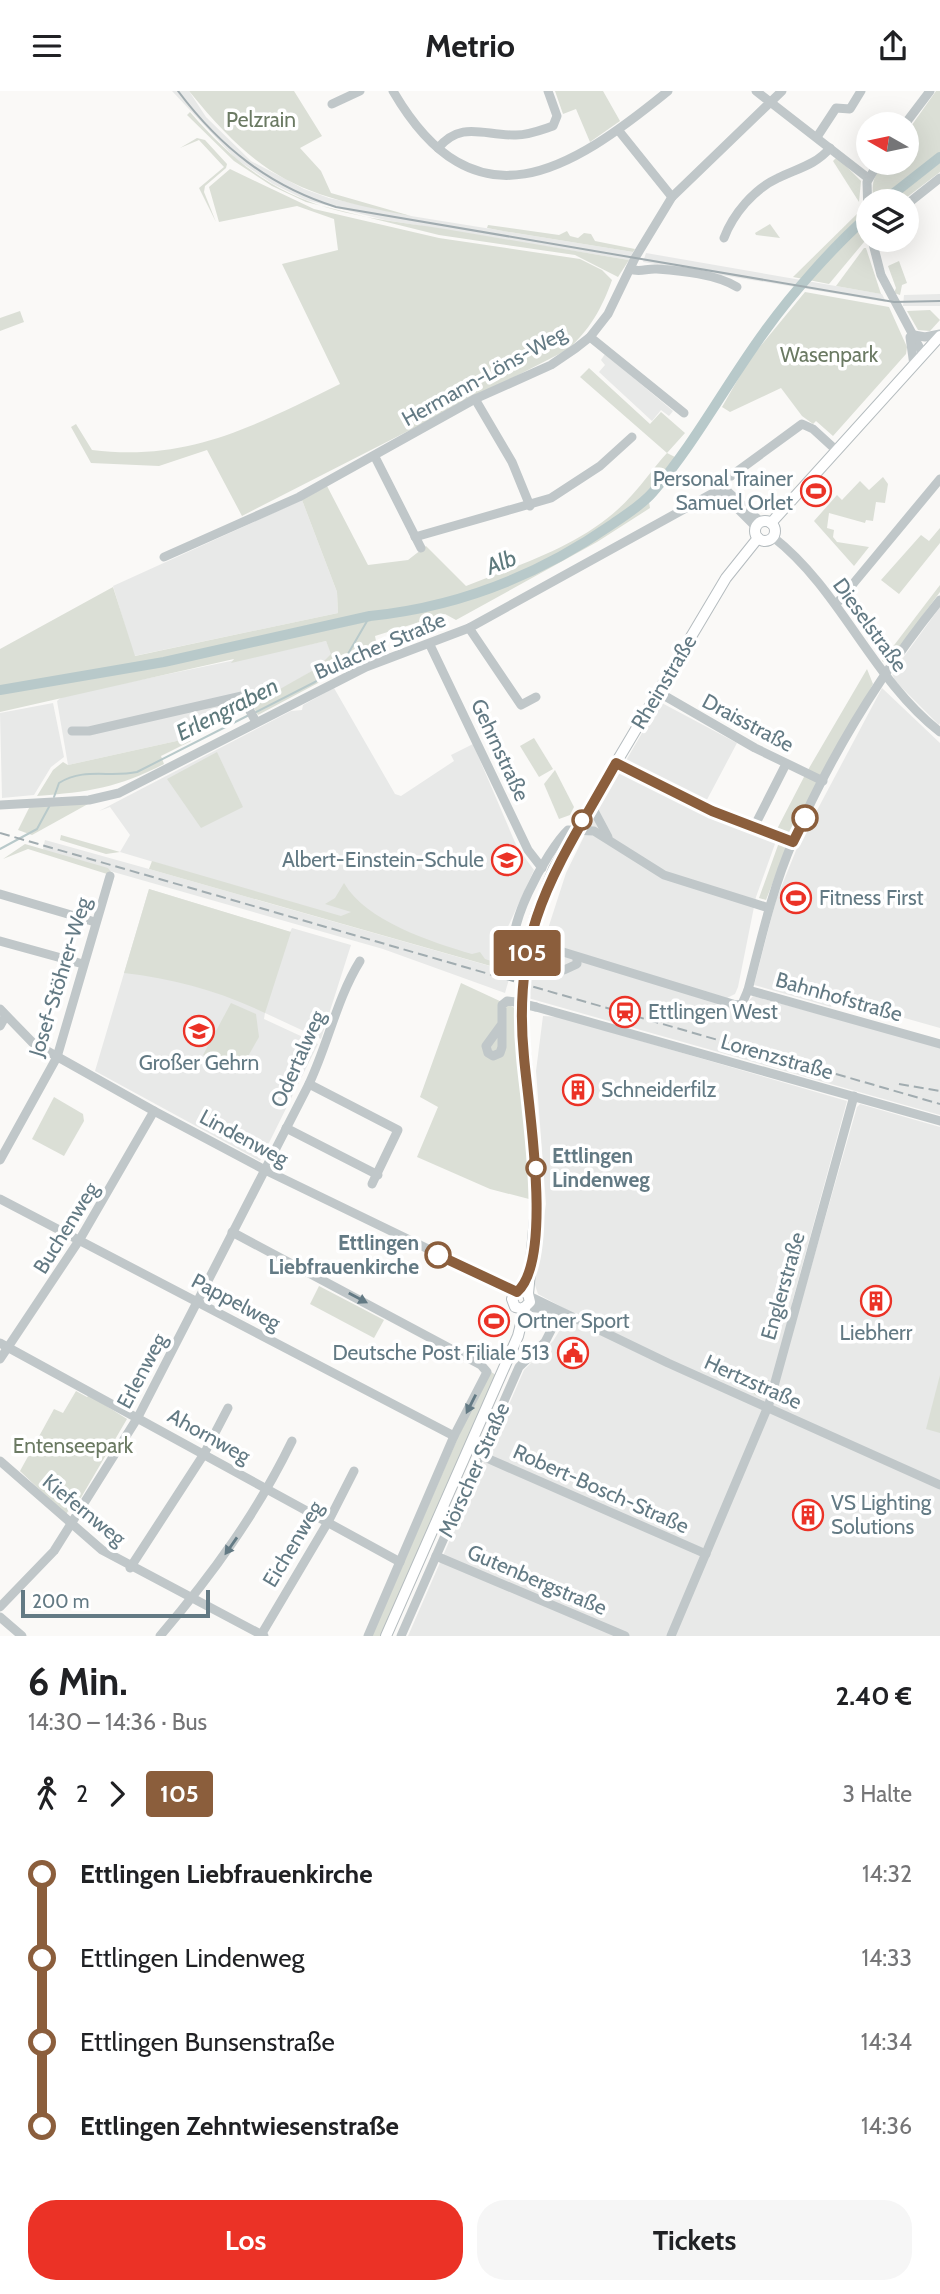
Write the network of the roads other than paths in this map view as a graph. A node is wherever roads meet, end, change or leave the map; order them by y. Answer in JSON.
{"nodes":[{"id":1,"x":360,"y":91,"type":"edge"},
{"id":2,"x":393,"y":91,"type":"edge"},
{"id":3,"x":668,"y":91,"type":"edge"},
{"id":4,"x":757,"y":91,"type":"edge"},
{"id":5,"x":782,"y":91,"type":"edge"},
{"id":6,"x":861,"y":91,"type":"edge"},
{"id":7,"x":930,"y":91,"type":"edge"},
{"id":8,"x":549,"y":94,"type":"edge"},
{"id":9,"x":332,"y":104,"type":"dead end"},
{"id":10,"x":771,"y":104,"type":"junction"},
{"id":11,"x":914,"y":112,"type":"edge"},
{"id":12,"x":619,"y":131,"type":"junction"},
{"id":13,"x":817,"y":137,"type":"junction"},
{"id":14,"x":438,"y":148,"type":"junction"},
{"id":15,"x":830,"y":148,"type":"junction"},
{"id":16,"x":870,"y":175,"type":"edge"},
{"id":17,"x":940,"y":177,"type":"edge"},
{"id":18,"x":868,"y":178,"type":"junction"},
{"id":19,"x":868,"y":189,"type":"edge"},
{"id":20,"x":919,"y":194,"type":"edge"},
{"id":21,"x":672,"y":197,"type":"junction"},
{"id":22,"x":724,"y":238,"type":"dead end"},
{"id":23,"x":875,"y":252,"type":"edge"},
{"id":24,"x":630,"y":269,"type":"junction"},
{"id":25,"x":737,"y":287,"type":"dead end"},
{"id":26,"x":905,"y":322,"type":"junction"},
{"id":27,"x":914,"y":335,"type":"junction"},
{"id":28,"x":940,"y":335,"type":"edge"},
{"id":29,"x":590,"y":337,"type":"junction"},
{"id":30,"x":923,"y":354,"type":"junction"},
{"id":31,"x":914,"y":365,"type":"junction"},
{"id":32,"x":475,"y":399,"type":"junction"},
{"id":33,"x":684,"y":413,"type":"dead end"},
{"id":34,"x":632,"y":437,"type":"dead end"},
{"id":35,"x":836,"y":450,"type":"junction"},
{"id":36,"x":375,"y":457,"type":"junction"},
{"id":37,"x":731,"y":476,"type":"dead end"},
{"id":38,"x":940,"y":479,"type":"edge"},
{"id":39,"x":530,"y":506,"type":"junction"},
{"id":40,"x":761,"y":527,"type":"junction"},
{"id":41,"x":415,"y":537,"type":"junction"},
{"id":42,"x":773,"y":537,"type":"joint"},
{"id":43,"x":421,"y":548,"type":"dead end"},
{"id":44,"x":164,"y":557,"type":"dead end"},
{"id":45,"x":940,"y":600,"type":"edge"},
{"id":46,"x":838,"y":601,"type":"dead end"},
{"id":47,"x":469,"y":628,"type":"junction"},
{"id":48,"x":430,"y":645,"type":"junction"},
{"id":49,"x":883,"y":675,"type":"junction"},
{"id":50,"x":658,"y":692,"type":"junction"},
{"id":51,"x":536,"y":698,"type":"dead end"},
{"id":52,"x":253,"y":716,"type":"junction"},
{"id":53,"x":72,"y":731,"type":"dead end"},
{"id":54,"x":940,"y":732,"type":"edge"},
{"id":55,"x":616,"y":763,"type":"junction"},
{"id":56,"x":786,"y":764,"type":"junction"},
{"id":57,"x":823,"y":781,"type":"junction"},
{"id":58,"x":0,"y":805,"type":"edge"},
{"id":59,"x":591,"y":805,"type":"junction"},
{"id":60,"x":754,"y":827,"type":"junction"},
{"id":61,"x":576,"y":830,"type":"junction"},
{"id":62,"x":608,"y":837,"type":"junction"},
{"id":63,"x":793,"y":842,"type":"junction"},
{"id":64,"x":542,"y":868,"type":"junction"},
{"id":65,"x":110,"y":876,"type":"dead end"},
{"id":66,"x":0,"y":894,"type":"edge"},
{"id":67,"x":769,"y":908,"type":"junction"},
{"id":68,"x":95,"y":922,"type":"junction"},
{"id":69,"x":0,"y":941,"type":"edge"},
{"id":70,"x":577,"y":958,"type":"junction"},
{"id":71,"x":360,"y":961,"type":"dead end"},
{"id":72,"x":83,"y":964,"type":"junction"},
{"id":73,"x":537,"y":966,"type":"junction"},
{"id":74,"x":748,"y":990,"type":"junction"},
{"id":75,"x":3,"y":1013,"type":"edge"},
{"id":76,"x":522,"y":1018,"type":"joint"},
{"id":77,"x":502,"y":1024,"type":"dead end"},
{"id":78,"x":0,"y":1026,"type":"edge"},
{"id":79,"x":940,"y":1044,"type":"edge"},
{"id":80,"x":57,"y":1057,"type":"junction"},
{"id":81,"x":309,"y":1084,"type":"junction"},
{"id":82,"x":854,"y":1096,"type":"junction"},
{"id":83,"x":154,"y":1111,"type":"junction"},
{"id":84,"x":940,"y":1121,"type":"edge"},
{"id":85,"x":286,"y":1128,"type":"junction"},
{"id":86,"x":0,"y":1160,"type":"edge"},
{"id":87,"x":265,"y":1170,"type":"junction"},
{"id":88,"x":379,"y":1175,"type":"junction"},
{"id":89,"x":372,"y":1184,"type":"dead end"},
{"id":90,"x":0,"y":1199,"type":"edge"},
{"id":91,"x":232,"y":1232,"type":"junction"},
{"id":92,"x":80,"y":1239,"type":"junction"},
{"id":93,"x":522,"y":1299,"type":"junction"},
{"id":94,"x":198,"y":1301,"type":"junction"},
{"id":95,"x":557,"y":1311,"type":"junction"},
{"id":96,"x":5,"y":1345,"type":"edge"},
{"id":97,"x":0,"y":1359,"type":"edge"},
{"id":98,"x":228,"y":1408,"type":"dead end"},
{"id":99,"x":767,"y":1408,"type":"junction"},
{"id":100,"x":138,"y":1417,"type":"junction"},
{"id":101,"x":454,"y":1436,"type":"junction"},
{"id":102,"x":292,"y":1441,"type":"dead end"},
{"id":103,"x":204,"y":1454,"type":"junction"},
{"id":104,"x":482,"y":1456,"type":"junction"},
{"id":105,"x":0,"y":1461,"type":"edge"},
{"id":106,"x":354,"y":1471,"type":"dead end"},
{"id":107,"x":940,"y":1485,"type":"edge"},
{"id":108,"x":268,"y":1489,"type":"junction"},
{"id":109,"x":328,"y":1522,"type":"junction"},
{"id":110,"x":70,"y":1525,"type":"junction"},
{"id":111,"x":706,"y":1554,"type":"junction"},
{"id":112,"x":436,"y":1556,"type":"junction"},
{"id":113,"x":400,"y":1562,"type":"junction"},
{"id":114,"x":130,"y":1567,"type":"junction"},
{"id":115,"x":192,"y":1599,"type":"junction"},
{"id":116,"x":0,"y":1607,"type":"edge"},
{"id":117,"x":0,"y":1616,"type":"edge"},
{"id":118,"x":262,"y":1635,"type":"edge"},
{"id":119,"x":22,"y":1636,"type":"edge"},
{"id":120,"x":160,"y":1636,"type":"edge"},
{"id":121,"x":368,"y":1636,"type":"edge"},
{"id":122,"x":386,"y":1636,"type":"edge"},
{"id":123,"x":401,"y":1636,"type":"edge"},
{"id":124,"x":625,"y":1636,"type":"edge"},
{"id":125,"x":671,"y":1636,"type":"edge"}],
"edges":[{"from":1,"to":9,"type":"street"},
{"from":2,"to":14,"type":"street"},
{"from":3,"to":12,"type":"street"},
{"from":4,"to":10,"type":"street"},
{"from":5,"to":10,"type":"street","name":"Hermann-Löns-Weg"},
{"from":6,"to":13,"type":"street"},
{"from":7,"to":11,"type":"street"},
{"from":8,"to":14,"type":"street"},
{"from":10,"to":13,"type":"street"},
{"from":10,"to":21,"type":"street","name":"Hermann-Löns-Weg"},
{"from":12,"to":14,"type":"street"},
{"from":12,"to":21,"type":"street"},
{"from":13,"to":15,"type":"street"},
{"from":15,"to":18,"type":"street"},
{"from":15,"to":22,"type":"street"},
{"from":16,"to":18,"type":"street"},
{"from":17,"to":20,"type":"street"},
{"from":18,"to":19,"type":"street"},
{"from":21,"to":24,"type":"street","name":"Hermann-Löns-Weg"},
{"from":23,"to":26,"type":"street"},
{"from":24,"to":25,"type":"street"},
{"from":24,"to":29,"type":"street","name":"Hermann-Löns-Weg"},
{"from":26,"to":27,"type":"street"},
{"from":26,"to":31,"type":"street"},
{"from":27,"to":28,"type":"street"},
{"from":27,"to":30,"type":"street"},
{"from":28,"to":30,"type":"main road","name":"Rheinstraße"},
{"from":29,"to":32,"type":"street","name":"Hermann-Löns-Weg"},
{"from":29,"to":33,"type":"street"},
{"from":30,"to":31,"type":"main road","name":"Rheinstraße"},
{"from":31,"to":35,"type":"main road","name":"Rheinstraße"},
{"from":32,"to":36,"type":"street","name":"Hermann-Löns-Weg"},
{"from":32,"to":39,"type":"street"},
{"from":34,"to":39,"type":"street"},
{"from":35,"to":37,"type":"street"},
{"from":35,"to":40,"type":"main road","name":"Rheinstraße"},
{"from":36,"to":41,"type":"street"},
{"from":36,"to":44,"type":"street","name":"Hermann-Löns-Weg"},
{"from":38,"to":46,"type":"street"},
{"from":39,"to":41,"type":"street"},
{"from":40,"to":42,"type":"main road"},
{"from":40,"to":47,"type":"street","name":"Bulacher Straße"},
{"from":40,"to":50,"type":"main road","name":"Rheinstraße"},
{"from":41,"to":43,"type":"street"},
{"from":42,"to":49,"type":"street","name":"Dieselstraße"},
{"from":45,"to":49,"type":"street"},
{"from":47,"to":48,"type":"street","name":"Bulacher Straße"},
{"from":47,"to":51,"type":"street"},
{"from":48,"to":52,"type":"street","name":"Bulacher Straße"},
{"from":48,"to":64,"type":"street","name":"Gehrnstraße"},
{"from":49,"to":54,"type":"street","name":"Dieselstraße"},
{"from":49,"to":57,"type":"street"},
{"from":50,"to":55,"type":"main road","name":"Rheinstraße"},
{"from":50,"to":56,"type":"street","name":"Draisstraße"},
{"from":52,"to":53,"type":"street"},
{"from":52,"to":58,"type":"street","name":"Bulacher Straße"},
{"from":55,"to":59,"type":"main road","name":"Rheinstraße"},
{"from":55,"to":60,"type":"street"},
{"from":56,"to":57,"type":"street","name":"Draisstraße"},
{"from":56,"to":60,"type":"street"},
{"from":57,"to":63,"type":"street"},
{"from":59,"to":61,"type":"main road","name":"Rheinstraße"},
{"from":59,"to":62,"type":"street"},
{"from":60,"to":63,"type":"street"},
{"from":61,"to":62,"type":"street"},
{"from":61,"to":64,"type":"street","name":"Rheinstraße"},
{"from":61,"to":76,"type":"main road","name":"Rheinstraße"},
{"from":62,"to":67,"type":"street"},
{"from":63,"to":67,"type":"street"},
{"from":64,"to":73,"type":"street","name":"Rheinstraße","bridge":true},
{"from":65,"to":68,"type":"street","name":"Josef-Stöhrer-Weg"},
{"from":66,"to":68,"type":"street"},
{"from":67,"to":74,"type":"street"},
{"from":68,"to":72,"type":"street","name":"Josef-Stöhrer-Weg"},
{"from":69,"to":72,"type":"street"},
{"from":70,"to":73,"type":"street"},
{"from":70,"to":73,"type":"street","name":"Bahnhofstraße"},
{"from":70,"to":74,"type":"street","name":"Bahnhofstraße"},
{"from":71,"to":81,"type":"street","name":"Odertalweg"},
{"from":72,"to":80,"type":"street","name":"Josef-Stöhrer-Weg"},
{"from":74,"to":79,"type":"street","name":"Bahnhofstraße"},
{"from":75,"to":78,"type":"street"},
{"from":75,"to":80,"type":"street","name":"Lindenweg"},
{"from":76,"to":93,"type":"main road","name":"Mörscher Straße"},
{"from":77,"to":82,"type":"street","name":"Lorenzstraße","bridge":true},
{"from":80,"to":83,"type":"street","name":"Lindenweg"},
{"from":80,"to":86,"type":"street","name":"Josef-Stöhrer-Weg"},
{"from":81,"to":85,"type":"street","name":"Odertalweg"},
{"from":81,"to":88,"type":"street"},
{"from":82,"to":84,"type":"street","name":"Lorenzstraße"},
{"from":82,"to":99,"type":"street","name":"Englerstraße"},
{"from":83,"to":87,"type":"street","name":"Lindenweg"},
{"from":83,"to":92,"type":"street","name":"Buchenweg"},
{"from":85,"to":87,"type":"street","name":"Odertalweg"},
{"from":85,"to":88,"type":"street"},
{"from":87,"to":91,"type":"street","name":"Erlenweg"},
{"from":87,"to":93,"type":"street","name":"Lindenweg"},
{"from":88,"to":89,"type":"street"},
{"from":90,"to":92,"type":"street","name":"Pappelweg"},
{"from":91,"to":94,"type":"street","name":"Erlenweg"},
{"from":91,"to":101,"type":"street","name":"Mörscher Straße","one_way":true},
{"from":92,"to":94,"type":"street","name":"Pappelweg"},
{"from":92,"to":96,"type":"street","name":"Buchenweg"},
{"from":93,"to":95,"type":"street","name":"Hertzstraße"},
{"from":93,"to":122,"type":"main road","name":"Mörscher Straße"},
{"from":94,"to":100,"type":"street","name":"Erlenweg"},
{"from":94,"to":101,"type":"street","name":"Pappelweg"},
{"from":95,"to":99,"type":"street","name":"Hertzstraße"},
{"from":95,"to":104,"type":"street","name":"Mörscher Straße"},
{"from":96,"to":97,"type":"street","name":"Buchenweg"},
{"from":96,"to":100,"type":"street","name":"Ahornweg"},
{"from":98,"to":103,"type":"street"},
{"from":99,"to":107,"type":"street","name":"Hertzstraße"},
{"from":99,"to":111,"type":"street","name":"Englerstraße"},
{"from":100,"to":103,"type":"street","name":"Ahornweg"},
{"from":100,"to":110,"type":"street","name":"Erlenweg"},
{"from":101,"to":113,"type":"street","name":"Mörscher Straße"},
{"from":102,"to":108,"type":"street"},
{"from":103,"to":108,"type":"street","name":"Ahornweg"},
{"from":103,"to":114,"type":"street"},
{"from":104,"to":111,"type":"street","name":"Robert-Bosch-Straße"},
{"from":104,"to":112,"type":"street","name":"Mörscher Straße"},
{"from":105,"to":110,"type":"street","name":"Kiefernweg"},
{"from":106,"to":109,"type":"street","name":"Eichenweg"},
{"from":108,"to":109,"type":"street","name":"Ahornweg"},
{"from":108,"to":115,"type":"street","one_way":true},
{"from":109,"to":113,"type":"street","name":"Ahornweg"},
{"from":109,"to":118,"type":"street","name":"Eichenweg"},
{"from":110,"to":114,"type":"street","name":"Kiefernweg"},
{"from":110,"to":116,"type":"street","name":"Erlenweg"},
{"from":111,"to":125,"type":"street","name":"Englerstraße"},
{"from":112,"to":123,"type":"street","name":"Mörscher Straße"},
{"from":112,"to":124,"type":"street","name":"Gutenbergstraße"},
{"from":113,"to":121,"type":"street","name":"Mörscher Straße"},
{"from":114,"to":115,"type":"street","name":"Kiefernweg"},
{"from":115,"to":118,"type":"street","name":"Kiefernweg"},
{"from":115,"to":120,"type":"street"},
{"from":117,"to":119,"type":"street"}]}
